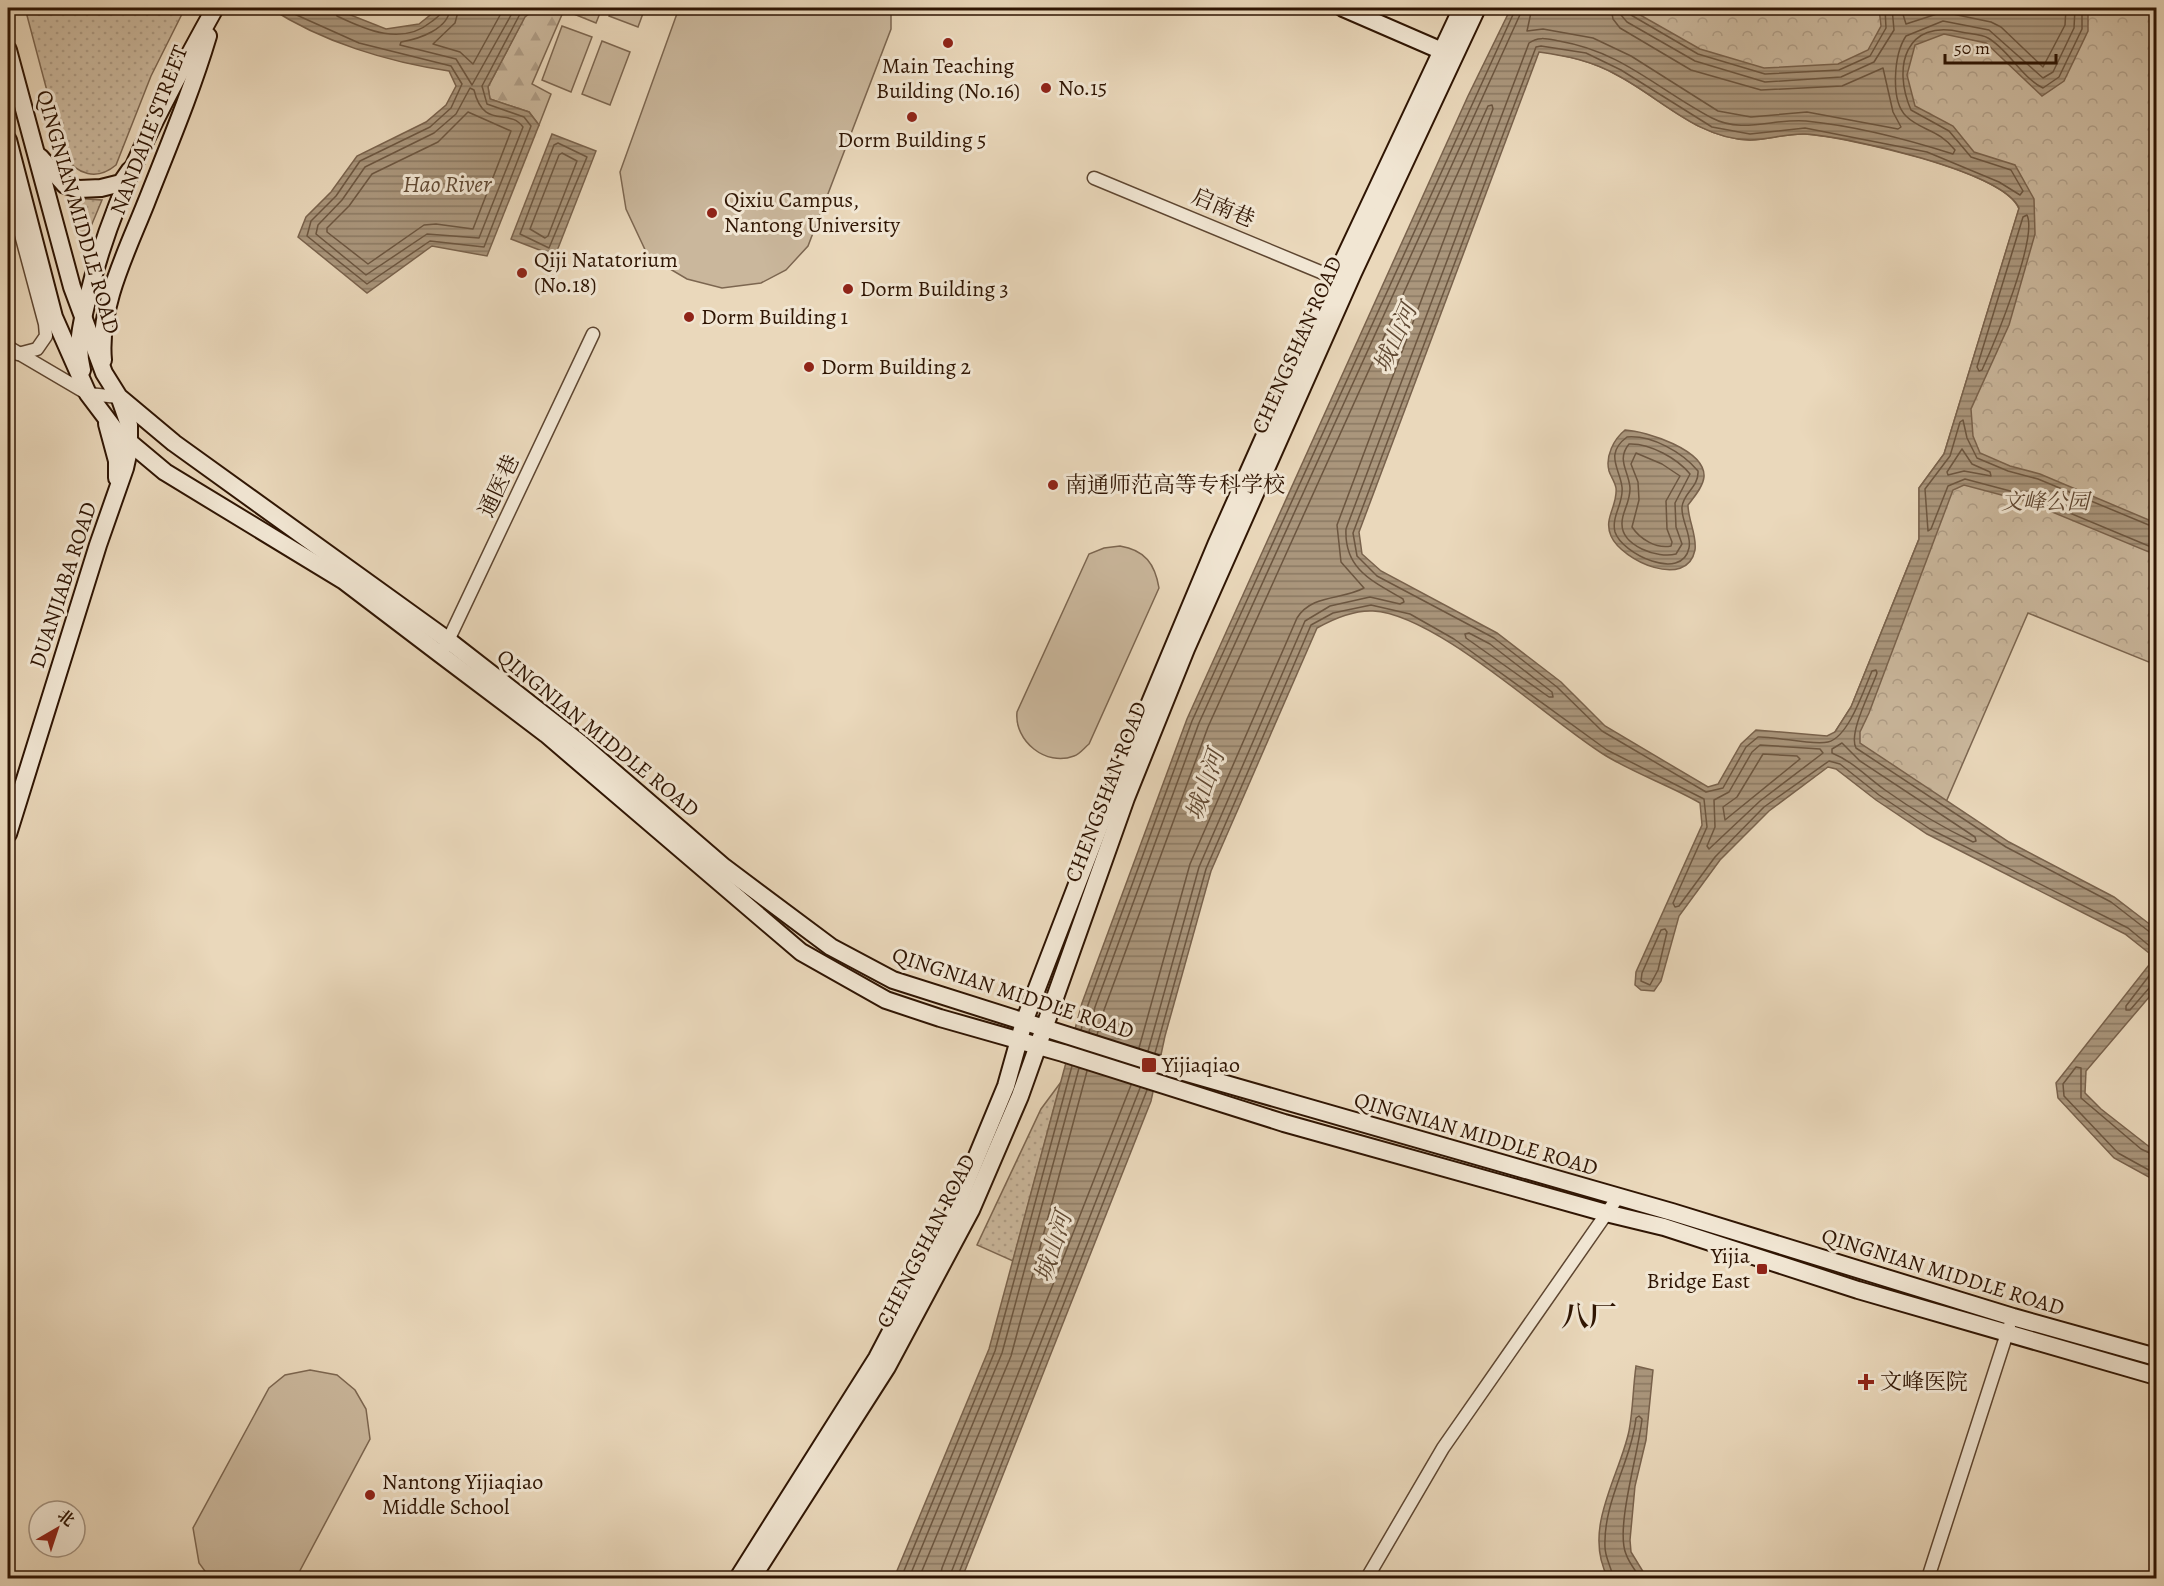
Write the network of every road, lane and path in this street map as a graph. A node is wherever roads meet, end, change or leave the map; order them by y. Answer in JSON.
{"nodes":[{"id":1,"x":216,"y":8,"type":"edge"},
{"id":2,"x":1343,"y":8,"type":"edge"},
{"id":3,"x":1462,"y":8,"type":"edge"},
{"id":4,"x":1477,"y":8,"type":"edge"},
{"id":5,"x":8,"y":51,"type":"edge"},
{"id":6,"x":1447,"y":53,"type":"junction"},
{"id":7,"x":8,"y":140,"type":"edge"},
{"id":8,"x":36,"y":152,"type":"junction"},
{"id":9,"x":141,"y":155,"type":"junction"},
{"id":10,"x":1094,"y":178,"type":"dead end"},
{"id":11,"x":8,"y":186,"type":"edge"},
{"id":12,"x":1335,"y":278,"type":"junction"},
{"id":13,"x":83,"y":320,"type":"junction"},
{"id":14,"x":593,"y":334,"type":"dead end"},
{"id":15,"x":13,"y":351,"type":"edge"},
{"id":16,"x":104,"y":373,"type":"junction"},
{"id":17,"x":88,"y":394,"type":"junction"},
{"id":18,"x":119,"y":397,"type":"junction"},
{"id":19,"x":105,"y":421,"type":"junction"},
{"id":20,"x":118,"y":488,"type":"junction"},
{"id":21,"x":444,"y":648,"type":"junction"},
{"id":22,"x":8,"y":834,"type":"edge"},
{"id":23,"x":1024,"y":1022,"type":"junction"},
{"id":24,"x":1043,"y":1028,"type":"junction"},
{"id":25,"x":1018,"y":1042,"type":"junction"},
{"id":26,"x":1037,"y":1047,"type":"junction"},
{"id":27,"x":1618,"y":1197,"type":"junction"},
{"id":28,"x":1606,"y":1213,"type":"junction"},
{"id":29,"x":2010,"y":1325,"type":"junction"},
{"id":30,"x":2157,"y":1357,"type":"edge"},
{"id":31,"x":2157,"y":1376,"type":"edge"},
{"id":32,"x":738,"y":1578,"type":"edge"},
{"id":33,"x":752,"y":1578,"type":"edge"},
{"id":34,"x":1367,"y":1578,"type":"edge"},
{"id":35,"x":1928,"y":1578,"type":"edge"}],
"edges":[{"from":1,"to":9,"type":"main road","name":"NANDAJIE STREET"},
{"from":1,"to":16,"type":"main road","name":"NANDAJIE STREET"},
{"from":2,"to":6,"type":"main road"},
{"from":3,"to":6,"type":"main road","name":"CHENGSHAN ROAD"},
{"from":4,"to":6,"type":"main road","name":"CHENGSHAN ROAD"},
{"from":5,"to":8,"type":"main road","name":"QINGNIAN MIDDLE ROAD"},
{"from":6,"to":12,"type":"main road","name":"CHENGSHAN ROAD"},
{"from":6,"to":24,"type":"main road","name":"CHENGSHAN ROAD"},
{"from":7,"to":17,"type":"main road","name":"QINGNIAN MIDDLE ROAD"},
{"from":8,"to":9,"type":"main road"},
{"from":8,"to":13,"type":"main road","name":"QINGNIAN MIDDLE ROAD"},
{"from":9,"to":13,"type":"main road","name":"NANDAJIE STREET"},
{"from":10,"to":12,"type":"street","name":"启南巷"},
{"from":11,"to":15,"type":"street"},
{"from":12,"to":23,"type":"main road","name":"CHENGSHAN ROAD"},
{"from":13,"to":16,"type":"main road","name":"QINGNIAN MIDDLE ROAD"},
{"from":13,"to":17,"type":"main road","name":"NANDAJIE STREET"},
{"from":14,"to":21,"type":"street","name":"通医巷"},
{"from":15,"to":17,"type":"street"},
{"from":16,"to":18,"type":"main road","name":"QINGNIAN MIDDLE ROAD"},
{"from":17,"to":18,"type":"street"},
{"from":17,"to":19,"type":"main road","name":"QINGNIAN MIDDLE ROAD"},
{"from":18,"to":20,"type":"main road","name":"DUANJIABA ROAD"},
{"from":18,"to":21,"type":"main road","name":"QINGNIAN MIDDLE ROAD"},
{"from":19,"to":20,"type":"main road","name":"DUANJIABA ROAD"},
{"from":19,"to":21,"type":"main road","name":"QINGNIAN MIDDLE ROAD"},
{"from":20,"to":22,"type":"main road","name":"DUANJIABA ROAD"},
{"from":21,"to":23,"type":"main road","name":"QINGNIAN MIDDLE ROAD"},
{"from":21,"to":25,"type":"main road","name":"QINGNIAN MIDDLE ROAD"},
{"from":23,"to":24,"type":"main road","name":"QINGNIAN MIDDLE ROAD"},
{"from":23,"to":25,"type":"main road","name":"CHENGSHAN ROAD"},
{"from":24,"to":26,"type":"main road","name":"CHENGSHAN ROAD"},
{"from":24,"to":27,"type":"main road","name":"QINGNIAN MIDDLE ROAD"},
{"from":25,"to":26,"type":"main road","name":"QINGNIAN MIDDLE ROAD"},
{"from":25,"to":32,"type":"main road","name":"CHENGSHAN ROAD"},
{"from":26,"to":28,"type":"main road","name":"QINGNIAN MIDDLE ROAD"},
{"from":26,"to":33,"type":"main road","name":"CHENGSHAN ROAD"},
{"from":27,"to":28,"type":"street"},
{"from":27,"to":29,"type":"main road","name":"QINGNIAN MIDDLE ROAD"},
{"from":28,"to":29,"type":"main road","name":"QINGNIAN MIDDLE ROAD"},
{"from":28,"to":34,"type":"street"},
{"from":29,"to":30,"type":"main road","name":"QINGNIAN MIDDLE ROAD"},
{"from":29,"to":31,"type":"main road","name":"QINGNIAN MIDDLE ROAD"},
{"from":29,"to":35,"type":"street"}]}
